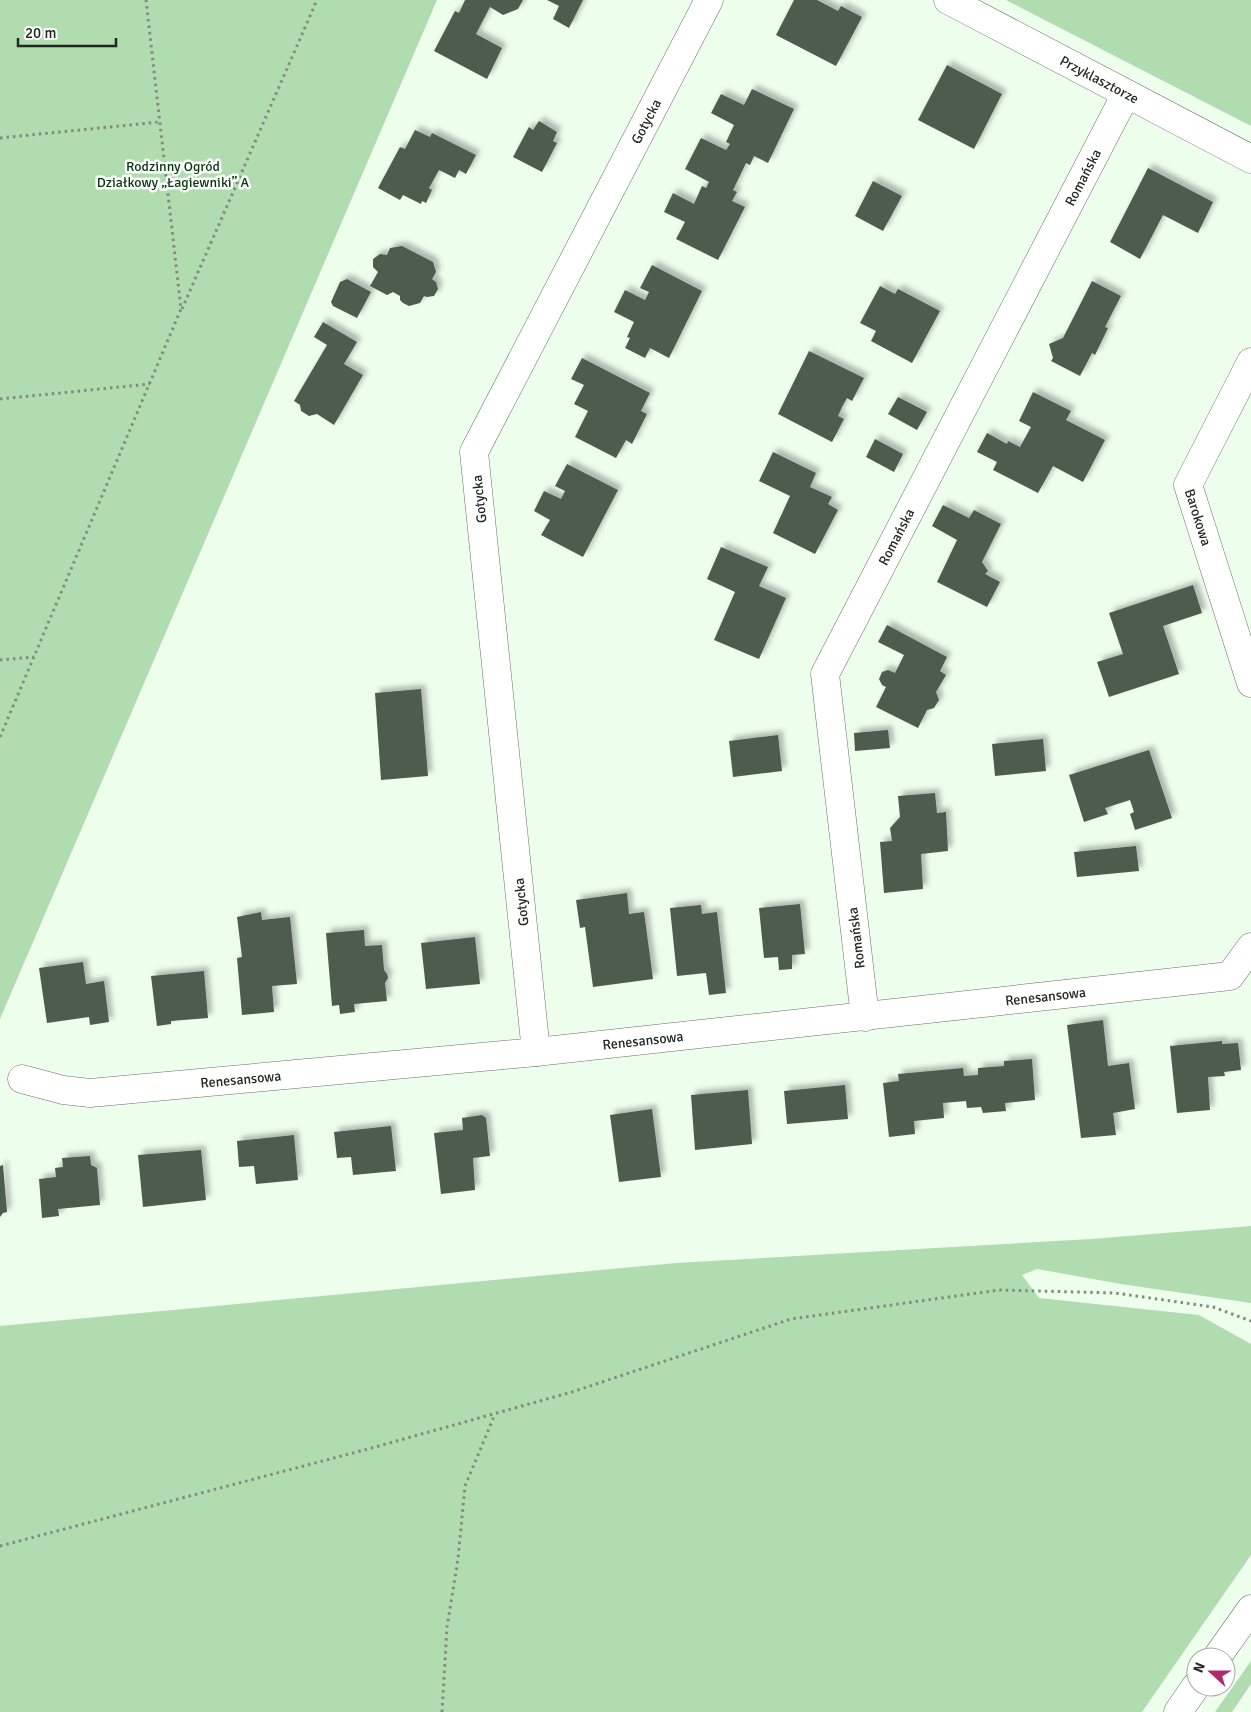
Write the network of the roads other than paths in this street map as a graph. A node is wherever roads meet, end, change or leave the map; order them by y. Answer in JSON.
{"nodes":[{"id":1,"x":709,"y":0,"type":"edge"},
{"id":2,"x":948,"y":0,"type":"edge"},
{"id":3,"x":1126,"y":94,"type":"junction"},
{"id":4,"x":1251,"y":159,"type":"edge"},
{"id":5,"x":1251,"y":362,"type":"edge"},
{"id":6,"x":1251,"y":683,"type":"edge"},
{"id":7,"x":1251,"y":946,"type":"edge"},
{"id":8,"x":864,"y":1017,"type":"junction"},
{"id":9,"x":536,"y":1052,"type":"junction"},
{"id":10,"x":22,"y":1079,"type":"dead end"},
{"id":11,"x":1251,"y":1609,"type":"edge"},
{"id":12,"x":1224,"y":1647,"type":"edge"},
{"id":13,"x":1188,"y":1697,"type":"edge"},
{"id":14,"x":1178,"y":1712,"type":"edge"}],
"edges":[{"from":1,"to":9,"type":"street","name":"Gotycka"},
{"from":2,"to":3,"type":"street","name":"Przyklasztorze"},
{"from":3,"to":4,"type":"street","name":"Przyklasztorze"},
{"from":3,"to":8,"type":"street","name":"Romańska"},
{"from":5,"to":6,"type":"street","name":"Barokowa"},
{"from":7,"to":8,"type":"street","name":"Renesansowa"},
{"from":8,"to":9,"type":"street","name":"Renesansowa"},
{"from":9,"to":10,"type":"street","name":"Renesansowa"},
{"from":11,"to":12,"type":"street"},
{"from":13,"to":14,"type":"street"}]}
